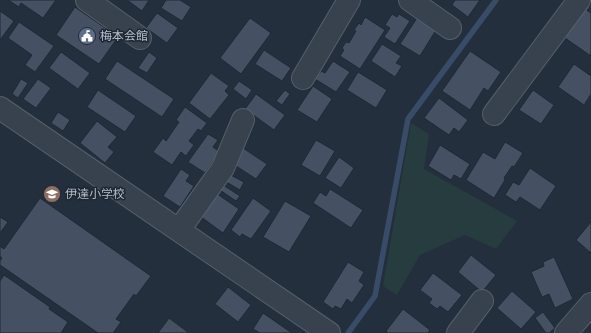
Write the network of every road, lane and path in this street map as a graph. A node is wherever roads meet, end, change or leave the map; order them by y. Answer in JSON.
{"nodes":[{"id":1,"x":87,"y":0,"type":"edge"},
{"id":2,"x":350,"y":0,"type":"edge"},
{"id":3,"x":410,"y":0,"type":"edge"},
{"id":4,"x":579,"y":0,"type":"edge"},
{"id":5,"x":434,"y":7,"type":"edge"},
{"id":6,"x":450,"y":28,"type":"dead end"},
{"id":7,"x":140,"y":38,"type":"dead end"},
{"id":8,"x":303,"y":78,"type":"dead end"},
{"id":9,"x":0,"y":108,"type":"edge"},
{"id":10,"x":494,"y":114,"type":"dead end"},
{"id":11,"x":242,"y":120,"type":"dead end"},
{"id":12,"x":179,"y":230,"type":"junction"},
{"id":13,"x":482,"y":301,"type":"dead end"},
{"id":14,"x":591,"y":304,"type":"edge"},
{"id":15,"x":330,"y":333,"type":"edge"},
{"id":16,"x":458,"y":333,"type":"edge"},
{"id":17,"x":566,"y":333,"type":"edge"}],
"edges":[{"from":1,"to":7,"type":"street"},
{"from":2,"to":8,"type":"street"},
{"from":3,"to":5,"type":"street"},
{"from":4,"to":10,"type":"street"},
{"from":5,"to":6,"type":"street"},
{"from":9,"to":12,"type":"street"},
{"from":11,"to":12,"type":"street"},
{"from":12,"to":15,"type":"street"},
{"from":13,"to":16,"type":"street"},
{"from":14,"to":17,"type":"street"}]}
